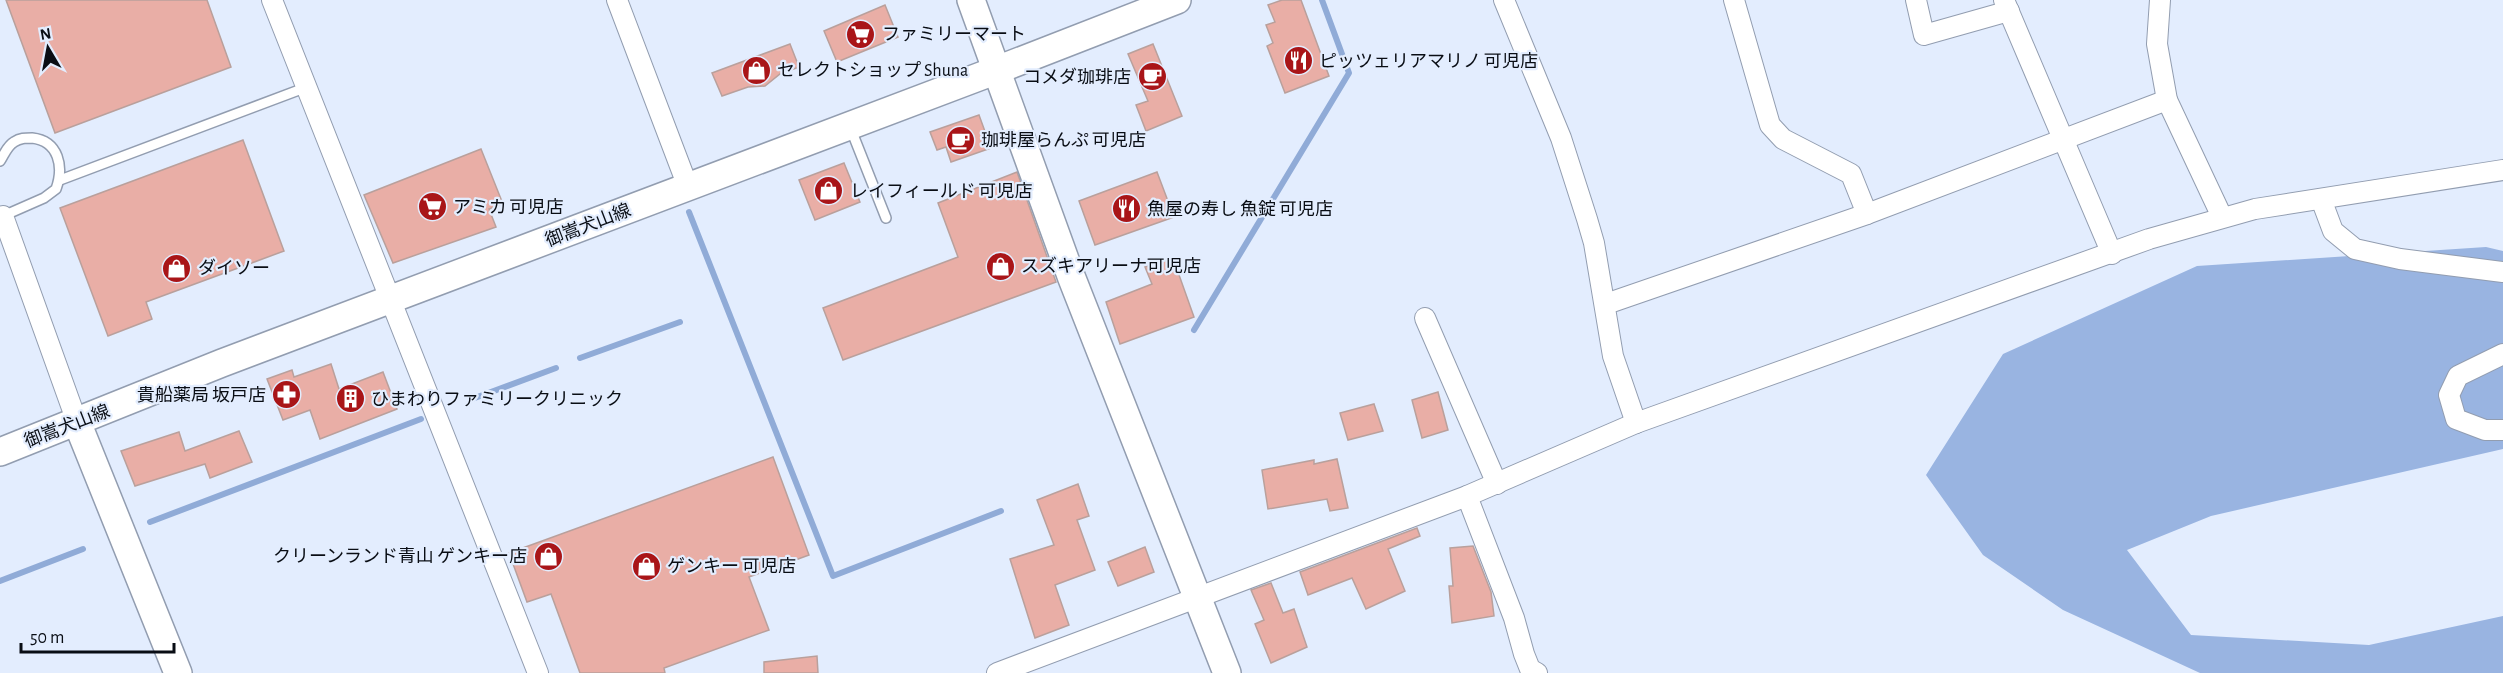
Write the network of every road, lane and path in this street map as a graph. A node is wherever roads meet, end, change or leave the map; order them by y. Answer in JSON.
{"nodes":[{"id":1,"x":272,"y":0,"type":"edge"},
{"id":2,"x":617,"y":0,"type":"edge"},
{"id":3,"x":971,"y":0,"type":"edge"},
{"id":4,"x":1177,"y":0,"type":"edge"},
{"id":5,"x":1504,"y":0,"type":"edge"},
{"id":6,"x":1734,"y":0,"type":"edge"},
{"id":7,"x":1916,"y":0,"type":"edge"},
{"id":8,"x":2160,"y":0,"type":"edge"},
{"id":9,"x":2006,"y":6,"type":"edge"},
{"id":10,"x":997,"y":70,"type":"junction"},
{"id":11,"x":307,"y":87,"type":"junction"},
{"id":12,"x":2167,"y":100,"type":"junction"},
{"id":13,"x":850,"y":124,"type":"junction"},
{"id":14,"x":2065,"y":139,"type":"junction"},
{"id":15,"x":0,"y":161,"type":"edge"},
{"id":16,"x":2503,"y":170,"type":"edge"},
{"id":17,"x":60,"y":180,"type":"junction"},
{"id":18,"x":688,"y":187,"type":"junction"},
{"id":19,"x":2321,"y":199,"type":"junction"},
{"id":20,"x":1,"y":214,"type":"edge"},
{"id":21,"x":1867,"y":214,"type":"junction"},
{"id":22,"x":2222,"y":217,"type":"junction"},
{"id":23,"x":886,"y":218,"type":"dead end"},
{"id":24,"x":2112,"y":254,"type":"junction"},
{"id":25,"x":2503,"y":272,"type":"edge"},
{"id":26,"x":390,"y":300,"type":"junction"},
{"id":27,"x":1606,"y":304,"type":"junction"},
{"id":28,"x":1425,"y":318,"type":"dead end"},
{"id":29,"x":2503,"y":354,"type":"edge"},
{"id":30,"x":77,"y":422,"type":"junction"},
{"id":31,"x":1636,"y":423,"type":"junction"},
{"id":32,"x":2503,"y":430,"type":"edge"},
{"id":33,"x":0,"y":452,"type":"edge"},
{"id":34,"x":1497,"y":484,"type":"junction"},
{"id":35,"x":1467,"y":496,"type":"junction"},
{"id":36,"x":1197,"y":598,"type":"junction"},
{"id":37,"x":178,"y":673,"type":"edge"},
{"id":38,"x":538,"y":673,"type":"edge"},
{"id":39,"x":997,"y":673,"type":"edge"},
{"id":40,"x":1227,"y":673,"type":"edge"},
{"id":41,"x":1537,"y":673,"type":"edge"}],
"edges":[{"from":1,"to":11,"type":"street"},
{"from":2,"to":18,"type":"street"},
{"from":3,"to":10,"type":"main road"},
{"from":4,"to":10,"type":"main road","name":"御嵩犬山線"},
{"from":5,"to":27,"type":"street"},
{"from":6,"to":21,"type":"street"},
{"from":7,"to":9,"type":"street"},
{"from":8,"to":12,"type":"street"},
{"from":9,"to":14,"type":"street"},
{"from":10,"to":13,"type":"main road","name":"御嵩犬山線"},
{"from":10,"to":36,"type":"main road"},
{"from":11,"to":17,"type":"lane"},
{"from":11,"to":26,"type":"street"},
{"from":12,"to":14,"type":"street"},
{"from":12,"to":22,"type":"street"},
{"from":13,"to":18,"type":"main road","name":"御嵩犬山線"},
{"from":13,"to":23,"type":"lane"},
{"from":14,"to":21,"type":"street"},
{"from":14,"to":24,"type":"street"},
{"from":15,"to":17,"type":"lane"},
{"from":16,"to":19,"type":"street"},
{"from":17,"to":20,"type":"lane"},
{"from":18,"to":26,"type":"main road","name":"御嵩犬山線"},
{"from":19,"to":22,"type":"street"},
{"from":19,"to":25,"type":"street"},
{"from":20,"to":30,"type":"street"},
{"from":21,"to":27,"type":"street"},
{"from":22,"to":24,"type":"street"},
{"from":24,"to":31,"type":"street"},
{"from":26,"to":30,"type":"main road","name":"御嵩犬山線"},
{"from":26,"to":38,"type":"street"},
{"from":27,"to":31,"type":"street"},
{"from":28,"to":34,"type":"street"},
{"from":29,"to":32,"type":"street"},
{"from":30,"to":33,"type":"main road","name":"御嵩犬山線"},
{"from":30,"to":37,"type":"main road"},
{"from":31,"to":34,"type":"street"},
{"from":34,"to":35,"type":"street"},
{"from":35,"to":36,"type":"street"},
{"from":35,"to":41,"type":"street"},
{"from":36,"to":39,"type":"street"},
{"from":36,"to":40,"type":"main road"}]}
